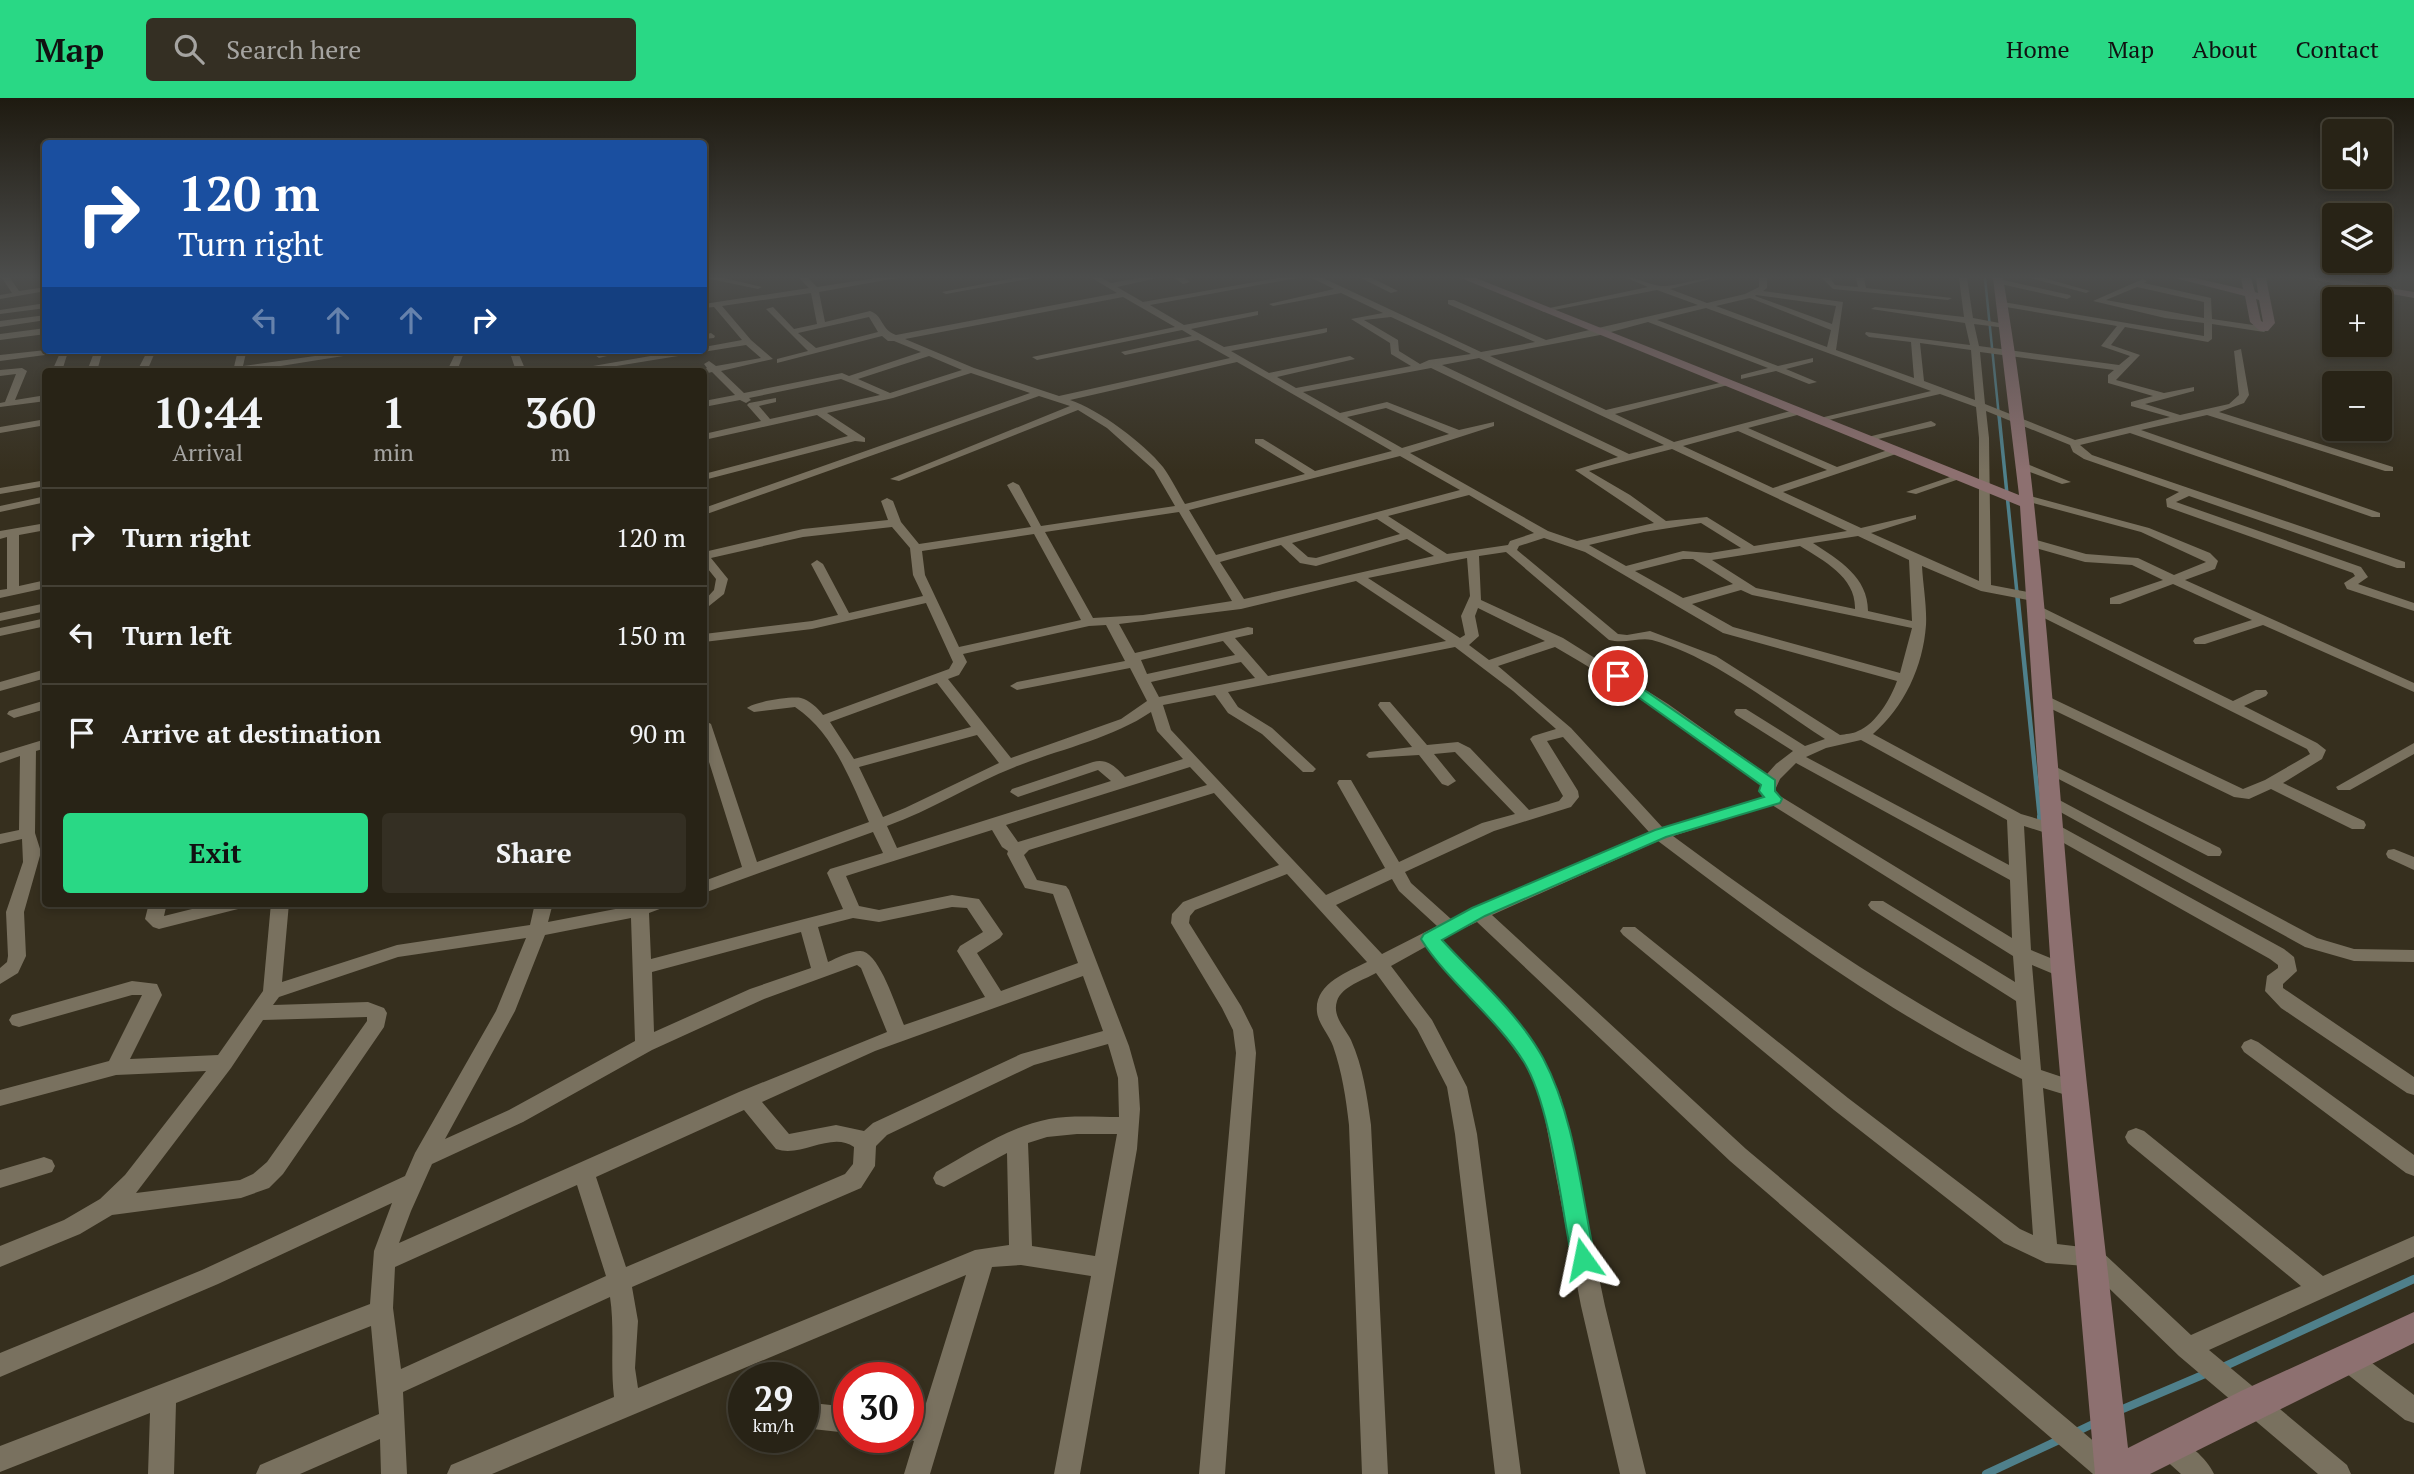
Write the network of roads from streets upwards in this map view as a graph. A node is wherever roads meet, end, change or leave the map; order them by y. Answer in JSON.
{"nodes":[{"id":1,"x":26,"y":342,"type":"edge"},
{"id":2,"x":747,"y":342,"type":"edge"},
{"id":3,"x":748,"y":342,"type":"edge"},
{"id":4,"x":804,"y":342,"type":"edge"},
{"id":5,"x":859,"y":342,"type":"edge"},
{"id":6,"x":902,"y":342,"type":"edge"},
{"id":7,"x":1107,"y":342,"type":"edge"},
{"id":8,"x":1174,"y":342,"type":"edge"},
{"id":9,"x":1209,"y":342,"type":"edge"},
{"id":10,"x":1262,"y":342,"type":"edge"},
{"id":11,"x":1395,"y":342,"type":"edge"},
{"id":12,"x":1453,"y":342,"type":"edge"},
{"id":13,"x":1542,"y":342,"type":"edge"},
{"id":14,"x":1623,"y":342,"type":"edge"},
{"id":15,"x":1707,"y":342,"type":"edge"},
{"id":16,"x":1807,"y":342,"type":"edge"},
{"id":17,"x":1833,"y":342,"type":"edge"},
{"id":18,"x":1916,"y":342,"type":"edge"},
{"id":19,"x":1932,"y":342,"type":"edge"},
{"id":20,"x":1974,"y":342,"type":"edge"},
{"id":21,"x":2008,"y":342,"type":"edge"},
{"id":22,"x":2108,"y":342,"type":"edge"},
{"id":23,"x":1975,"y":348,"type":"junction"},
{"id":24,"x":707,"y":349,"type":"edge"},
{"id":25,"x":1223,"y":350,"type":"junction"},
{"id":26,"x":1831,"y":351,"type":"junction"},
{"id":27,"x":2238,"y":351,"type":"dead end"},
{"id":28,"x":815,"y":352,"type":"junction"},
{"id":29,"x":1125,"y":352,"type":"dead end"},
{"id":30,"x":2010,"y":352,"type":"junction"},
{"id":31,"x":928,"y":353,"type":"junction"},
{"id":32,"x":44,"y":354,"type":"edge"},
{"id":33,"x":349,"y":354,"type":"edge"},
{"id":34,"x":615,"y":354,"type":"edge"},
{"id":35,"x":660,"y":354,"type":"edge"},
{"id":36,"x":23,"y":355,"type":"junction"},
{"id":37,"x":1480,"y":355,"type":"junction"},
{"id":38,"x":1037,"y":357,"type":"dead end"},
{"id":39,"x":0,"y":358,"type":"edge"},
{"id":40,"x":768,"y":359,"type":"junction"},
{"id":41,"x":1238,"y":359,"type":"junction"},
{"id":42,"x":1350,"y":359,"type":"dead end"},
{"id":43,"x":597,"y":360,"type":"edge"},
{"id":44,"x":1810,"y":360,"type":"dead end"},
{"id":45,"x":1429,"y":363,"type":"junction"},
{"id":46,"x":1417,"y":366,"type":"junction"},
{"id":47,"x":251,"y":368,"type":"edge"},
{"id":48,"x":2121,"y":368,"type":"junction"},
{"id":49,"x":1776,"y":369,"type":"junction"},
{"id":50,"x":708,"y":370,"type":"edge"},
{"id":51,"x":971,"y":370,"type":"junction"},
{"id":52,"x":792,"y":372,"type":"junction"},
{"id":53,"x":0,"y":373,"type":"edge"},
{"id":54,"x":1269,"y":376,"type":"junction"},
{"id":55,"x":1744,"y":377,"type":"dead end"},
{"id":56,"x":855,"y":380,"type":"junction"},
{"id":57,"x":1812,"y":382,"type":"dead end"},
{"id":58,"x":1725,"y":383,"type":"junction"},
{"id":59,"x":1919,"y":383,"type":"junction"},
{"id":60,"x":2190,"y":389,"type":"dead end"},
{"id":61,"x":1296,"y":391,"type":"junction"},
{"id":62,"x":1941,"y":391,"type":"junction"},
{"id":63,"x":1038,"y":393,"type":"junction"},
{"id":64,"x":743,"y":396,"type":"junction"},
{"id":65,"x":890,"y":396,"type":"junction"},
{"id":66,"x":2163,"y":396,"type":"junction"},
{"id":67,"x":1059,"y":398,"type":"junction"},
{"id":68,"x":42,"y":399,"type":"edge"},
{"id":69,"x":707,"y":403,"type":"edge"},
{"id":70,"x":5,"y":405,"type":"edge"},
{"id":71,"x":752,"y":405,"type":"junction"},
{"id":72,"x":1981,"y":405,"type":"junction"},
{"id":73,"x":1079,"y":406,"type":"junction"},
{"id":74,"x":2206,"y":411,"type":"junction"},
{"id":75,"x":1798,"y":412,"type":"junction"},
{"id":76,"x":821,"y":413,"type":"junction"},
{"id":77,"x":1606,"y":413,"type":"junction"},
{"id":78,"x":1339,"y":416,"type":"junction"},
{"id":79,"x":2007,"y":416,"type":"junction"},
{"id":80,"x":2177,"y":416,"type":"junction"},
{"id":81,"x":1820,"y":421,"type":"junction"},
{"id":82,"x":42,"y":423,"type":"edge"},
{"id":83,"x":769,"y":424,"type":"junction"},
{"id":84,"x":1490,"y":424,"type":"dead end"},
{"id":85,"x":1931,"y":424,"type":"dead end"},
{"id":86,"x":1737,"y":427,"type":"junction"},
{"id":87,"x":2128,"y":429,"type":"junction"},
{"id":88,"x":0,"y":430,"type":"edge"},
{"id":89,"x":707,"y":434,"type":"edge"},
{"id":90,"x":1459,"y":434,"type":"junction"},
{"id":91,"x":857,"y":437,"type":"junction"},
{"id":92,"x":1865,"y":439,"type":"junction"},
{"id":93,"x":1259,"y":441,"type":"dead end"},
{"id":94,"x":2074,"y":443,"type":"junction"},
{"id":95,"x":1672,"y":446,"type":"junction"},
{"id":96,"x":873,"y":451,"type":"junction"},
{"id":97,"x":1895,"y":451,"type":"junction"},
{"id":98,"x":1401,"y":452,"type":"junction"},
{"id":99,"x":1628,"y":457,"type":"junction"},
{"id":100,"x":2023,"y":466,"type":"junction"},
{"id":101,"x":1834,"y":469,"type":"junction"},
{"id":102,"x":2389,"y":469,"type":"dead end"},
{"id":103,"x":1313,"y":474,"type":"junction"},
{"id":104,"x":707,"y":476,"type":"edge"},
{"id":105,"x":1960,"y":477,"type":"junction"},
{"id":106,"x":895,"y":479,"type":"dead end"},
{"id":107,"x":42,"y":481,"type":"edge"},
{"id":108,"x":2066,"y":482,"type":"dead end"},
{"id":109,"x":1013,"y":485,"type":"dead end"},
{"id":110,"x":0,"y":491,"type":"edge"},
{"id":111,"x":1470,"y":491,"type":"junction"},
{"id":112,"x":1774,"y":491,"type":"junction"},
{"id":113,"x":2190,"y":491,"type":"junction"},
{"id":114,"x":1912,"y":492,"type":"dead end"},
{"id":115,"x":2008,"y":496,"type":"junction"},
{"id":116,"x":42,"y":500,"type":"edge"},
{"id":117,"x":887,"y":501,"type":"dead end"},
{"id":118,"x":1185,"y":508,"type":"junction"},
{"id":119,"x":0,"y":509,"type":"edge"},
{"id":120,"x":707,"y":511,"type":"edge"},
{"id":121,"x":2376,"y":515,"type":"dead end"},
{"id":122,"x":1380,"y":516,"type":"junction"},
{"id":123,"x":1912,"y":517,"type":"dead end"},
{"id":124,"x":895,"y":523,"type":"junction"},
{"id":125,"x":1663,"y":524,"type":"junction"},
{"id":126,"x":42,"y":527,"type":"edge"},
{"id":127,"x":1860,"y":531,"type":"junction"},
{"id":128,"x":1041,"y":532,"type":"junction"},
{"id":129,"x":6,"y":534,"type":"edge"},
{"id":130,"x":1544,"y":534,"type":"junction"},
{"id":131,"x":1409,"y":535,"type":"junction"},
{"id":132,"x":1800,"y":540,"type":"junction"},
{"id":133,"x":2029,"y":541,"type":"junction"},
{"id":134,"x":1284,"y":542,"type":"junction"},
{"id":135,"x":1580,"y":544,"type":"junction"},
{"id":136,"x":916,"y":548,"type":"junction"},
{"id":137,"x":1511,"y":548,"type":"junction"},
{"id":138,"x":1750,"y":549,"type":"junction"},
{"id":139,"x":1473,"y":551,"type":"junction"},
{"id":140,"x":707,"y":556,"type":"edge"},
{"id":141,"x":1696,"y":556,"type":"junction"},
{"id":142,"x":1444,"y":557,"type":"junction"},
{"id":143,"x":1914,"y":557,"type":"junction"},
{"id":144,"x":1213,"y":560,"type":"junction"},
{"id":145,"x":707,"y":561,"type":"edge"},
{"id":146,"x":817,"y":564,"type":"dead end"},
{"id":147,"x":2401,"y":565,"type":"dead end"},
{"id":148,"x":1628,"y":569,"type":"junction"},
{"id":149,"x":1360,"y":578,"type":"junction"},
{"id":150,"x":2174,"y":580,"type":"junction"},
{"id":151,"x":42,"y":585,"type":"edge"},
{"id":152,"x":1741,"y":586,"type":"junction"},
{"id":153,"x":1985,"y":587,"type":"junction"},
{"id":154,"x":6,"y":593,"type":"edge"},
{"id":155,"x":928,"y":598,"type":"junction"},
{"id":156,"x":2030,"y":600,"type":"junction"},
{"id":157,"x":2115,"y":601,"type":"dead end"},
{"id":158,"x":1474,"y":602,"type":"junction"},
{"id":159,"x":1681,"y":603,"type":"junction"},
{"id":160,"x":707,"y":604,"type":"edge"},
{"id":161,"x":1241,"y":605,"type":"junction"},
{"id":162,"x":2414,"y":607,"type":"edge"},
{"id":163,"x":42,"y":608,"type":"edge"},
{"id":164,"x":1862,"y":615,"type":"junction"},
{"id":165,"x":0,"y":617,"type":"edge"},
{"id":166,"x":846,"y":619,"type":"junction"},
{"id":167,"x":2263,"y":621,"type":"junction"},
{"id":168,"x":1089,"y":622,"type":"junction"},
{"id":169,"x":1111,"y":622,"type":"junction"},
{"id":170,"x":42,"y":623,"type":"edge"},
{"id":171,"x":1919,"y":625,"type":"junction"},
{"id":172,"x":1248,"y":631,"type":"dead end"},
{"id":173,"x":0,"y":632,"type":"edge"},
{"id":174,"x":1226,"y":636,"type":"junction"},
{"id":175,"x":707,"y":638,"type":"edge"},
{"id":176,"x":1558,"y":641,"type":"junction"},
{"id":177,"x":2200,"y":641,"type":"dead end"},
{"id":178,"x":1458,"y":644,"type":"junction"},
{"id":179,"x":955,"y":652,"type":"junction"},
{"id":180,"x":1245,"y":657,"type":"junction"},
{"id":181,"x":1135,"y":661,"type":"junction"},
{"id":182,"x":1487,"y":665,"type":"junction"},
{"id":183,"x":42,"y":674,"type":"edge"},
{"id":184,"x":940,"y":678,"type":"junction"},
{"id":185,"x":1144,"y":679,"type":"junction"},
{"id":186,"x":1907,"y":679,"type":"junction"},
{"id":187,"x":1265,"y":681,"type":"junction"},
{"id":188,"x":1017,"y":686,"type":"dead end"},
{"id":189,"x":0,"y":687,"type":"edge"},
{"id":190,"x":2414,"y":688,"type":"edge"},
{"id":191,"x":1219,"y":690,"type":"junction"},
{"id":192,"x":2262,"y":693,"type":"dead end"},
{"id":193,"x":2042,"y":699,"type":"junction"},
{"id":194,"x":1156,"y":702,"type":"junction"},
{"id":195,"x":42,"y":705,"type":"edge"},
{"id":196,"x":1385,"y":705,"type":"dead end"},
{"id":197,"x":2233,"y":706,"type":"junction"},
{"id":198,"x":754,"y":709,"type":"dead end"},
{"id":199,"x":1741,"y":712,"type":"dead end"},
{"id":200,"x":13,"y":714,"type":"dead end"},
{"id":201,"x":822,"y":720,"type":"junction"},
{"id":202,"x":981,"y":729,"type":"junction"},
{"id":203,"x":1566,"y":731,"type":"junction"},
{"id":204,"x":707,"y":733,"type":"edge"},
{"id":205,"x":1863,"y":735,"type":"junction"},
{"id":206,"x":1836,"y":739,"type":"junction"},
{"id":207,"x":42,"y":744,"type":"edge"},
{"id":208,"x":28,"y":749,"type":"junction"},
{"id":209,"x":1421,"y":750,"type":"junction"},
{"id":210,"x":1799,"y":754,"type":"junction"},
{"id":211,"x":2410,"y":754,"type":"edge"},
{"id":212,"x":1374,"y":755,"type":"dead end"},
{"id":213,"x":0,"y":758,"type":"edge"},
{"id":214,"x":1193,"y":761,"type":"junction"},
{"id":215,"x":1008,"y":764,"type":"junction"},
{"id":216,"x":850,"y":765,"type":"junction"},
{"id":217,"x":2048,"y":768,"type":"junction"},
{"id":218,"x":1308,"y":769,"type":"dead end"},
{"id":219,"x":1448,"y":781,"type":"dead end"},
{"id":220,"x":1122,"y":783,"type":"junction"},
{"id":221,"x":1345,"y":783,"type":"dead end"},
{"id":222,"x":2271,"y":783,"type":"junction"},
{"id":223,"x":1217,"y":787,"type":"junction"},
{"id":224,"x":2344,"y":787,"type":"dead end"},
{"id":225,"x":1772,"y":791,"type":"junction"},
{"id":226,"x":1018,"y":792,"type":"dead end"},
{"id":227,"x":2050,"y":800,"type":"junction"},
{"id":228,"x":1524,"y":814,"type":"junction"},
{"id":229,"x":996,"y":823,"type":"junction"},
{"id":230,"x":2031,"y":823,"type":"junction"},
{"id":231,"x":877,"y":825,"type":"junction"},
{"id":232,"x":2358,"y":825,"type":"dead end"},
{"id":233,"x":1660,"y":834,"type":"junction"},
{"id":234,"x":35,"y":838,"type":"edge"},
{"id":235,"x":0,"y":839,"type":"edge"},
{"id":236,"x":821,"y":845,"type":"junction"},
{"id":237,"x":1018,"y":850,"type":"junction"},
{"id":238,"x":2214,"y":852,"type":"dead end"},
{"id":239,"x":2394,"y":854,"type":"dead end"},
{"id":240,"x":892,"y":855,"type":"junction"},
{"id":241,"x":2414,"y":864,"type":"edge"},
{"id":242,"x":1291,"y":866,"type":"junction"},
{"id":243,"x":1394,"y":868,"type":"junction"},
{"id":244,"x":751,"y":870,"type":"junction"},
{"id":245,"x":836,"y":873,"type":"junction"},
{"id":246,"x":2018,"y":877,"type":"junction"},
{"id":247,"x":707,"y":886,"type":"edge"},
{"id":248,"x":1322,"y":904,"type":"junction"},
{"id":249,"x":1877,"y":905,"type":"dead end"},
{"id":250,"x":157,"y":907,"type":"edge"},
{"id":251,"x":224,"y":907,"type":"edge"},
{"id":252,"x":280,"y":907,"type":"edge"},
{"id":253,"x":543,"y":907,"type":"edge"},
{"id":254,"x":636,"y":907,"type":"edge"},
{"id":255,"x":640,"y":907,"type":"edge"},
{"id":256,"x":853,"y":912,"type":"junction"},
{"id":257,"x":1478,"y":912,"type":"junction"},
{"id":258,"x":808,"y":922,"type":"junction"},
{"id":259,"x":539,"y":930,"type":"junction"},
{"id":260,"x":1629,"y":931,"type":"dead end"},
{"id":261,"x":1439,"y":933,"type":"junction"},
{"id":262,"x":2022,"y":953,"type":"junction"},
{"id":263,"x":2412,"y":958,"type":"edge"},
{"id":264,"x":1378,"y":962,"type":"junction"},
{"id":265,"x":1088,"y":967,"type":"junction"},
{"id":266,"x":642,"y":968,"type":"junction"},
{"id":267,"x":821,"y":970,"type":"junction"},
{"id":268,"x":2063,"y":971,"type":"junction"},
{"id":269,"x":0,"y":977,"type":"edge"},
{"id":270,"x":272,"y":992,"type":"junction"},
{"id":271,"x":2025,"y":996,"type":"junction"},
{"id":272,"x":996,"y":999,"type":"junction"},
{"id":273,"x":258,"y":1013,"type":"junction"},
{"id":274,"x":19,"y":1020,"type":"dead end"},
{"id":275,"x":898,"y":1035,"type":"junction"},
{"id":276,"x":1115,"y":1035,"type":"junction"},
{"id":277,"x":645,"y":1045,"type":"junction"},
{"id":278,"x":2251,"y":1047,"type":"dead end"},
{"id":279,"x":224,"y":1063,"type":"junction"},
{"id":280,"x":116,"y":1067,"type":"junction"},
{"id":281,"x":2054,"y":1083,"type":"junction"},
{"id":282,"x":2414,"y":1087,"type":"edge"},
{"id":283,"x":0,"y":1098,"type":"edge"},
{"id":284,"x":746,"y":1098,"type":"junction"},
{"id":285,"x":1128,"y":1126,"type":"junction"},
{"id":286,"x":2136,"y":1137,"type":"dead end"},
{"id":287,"x":1017,"y":1139,"type":"junction"},
{"id":288,"x":865,"y":1143,"type":"junction"},
{"id":289,"x":423,"y":1159,"type":"junction"},
{"id":290,"x":44,"y":1166,"type":"dead end"},
{"id":291,"x":2414,"y":1167,"type":"edge"},
{"id":292,"x":584,"y":1172,"type":"junction"},
{"id":293,"x":944,"y":1178,"type":"dead end"},
{"id":294,"x":0,"y":1179,"type":"edge"},
{"id":295,"x":412,"y":1183,"type":"junction"},
{"id":296,"x":108,"y":1206,"type":"junction"},
{"id":297,"x":2414,"y":1246,"type":"edge"},
{"id":298,"x":1021,"y":1255,"type":"junction"},
{"id":299,"x":2069,"y":1255,"type":"junction"},
{"id":300,"x":0,"y":1257,"type":"edge"},
{"id":301,"x":983,"y":1257,"type":"junction"},
{"id":302,"x":384,"y":1261,"type":"junction"},
{"id":303,"x":1106,"y":1268,"type":"junction"},
{"id":304,"x":619,"y":1281,"type":"junction"},
{"id":305,"x":2320,"y":1288,"type":"junction"},
{"id":306,"x":380,"y":1311,"type":"junction"},
{"id":307,"x":2414,"y":1327,"type":"edge"},
{"id":308,"x":2346,"y":1358,"type":"junction"},
{"id":309,"x":2207,"y":1364,"type":"junction"},
{"id":310,"x":0,"y":1365,"type":"edge"},
{"id":311,"x":390,"y":1386,"type":"junction"},
{"id":312,"x":163,"y":1395,"type":"junction"},
{"id":313,"x":2253,"y":1403,"type":"junction"},
{"id":314,"x":628,"y":1404,"type":"junction"},
{"id":315,"x":2414,"y":1411,"type":"edge"},
{"id":316,"x":924,"y":1417,"type":"edge"},
{"id":317,"x":392,"y":1421,"type":"junction"},
{"id":318,"x":2170,"y":1447,"type":"junction"},
{"id":319,"x":918,"y":1453,"type":"edge"},
{"id":320,"x":0,"y":1458,"type":"edge"},
{"id":321,"x":161,"y":1474,"type":"edge"},
{"id":322,"x":269,"y":1474,"type":"edge"},
{"id":323,"x":394,"y":1474,"type":"edge"},
{"id":324,"x":460,"y":1474,"type":"edge"},
{"id":325,"x":917,"y":1474,"type":"edge"},
{"id":326,"x":1067,"y":1474,"type":"edge"},
{"id":327,"x":1212,"y":1474,"type":"edge"},
{"id":328,"x":1375,"y":1474,"type":"edge"},
{"id":329,"x":1508,"y":1474,"type":"edge"},
{"id":330,"x":1633,"y":1474,"type":"edge"},
{"id":331,"x":2113,"y":1474,"type":"edge"},
{"id":332,"x":2201,"y":1474,"type":"edge"},
{"id":333,"x":2339,"y":1474,"type":"edge"}],
"edges":[{"from":1,"to":36,"type":"street"},
{"from":2,"to":24,"type":"street"},
{"from":3,"to":40,"type":"street"},
{"from":4,"to":28,"type":"street"},
{"from":5,"to":28,"type":"street"},
{"from":6,"to":31,"type":"street"},
{"from":7,"to":38,"type":"street"},
{"from":8,"to":29,"type":"street"},
{"from":9,"to":25,"type":"street"},
{"from":10,"to":25,"type":"street"},
{"from":11,"to":46,"type":"street"},
{"from":12,"to":37,"type":"street"},
{"from":13,"to":37,"type":"street"},
{"from":14,"to":58,"type":"street"},
{"from":15,"to":49,"type":"street"},
{"from":16,"to":26,"type":"street"},
{"from":17,"to":26,"type":"street"},
{"from":18,"to":59,"type":"street"},
{"from":19,"to":23,"type":"street"},
{"from":20,"to":23,"type":"street"},
{"from":21,"to":30,"type":"street"},
{"from":22,"to":48,"type":"street"},
{"from":23,"to":30,"type":"street"},
{"from":23,"to":72,"type":"street"},
{"from":25,"to":41,"type":"street"},
{"from":26,"to":59,"type":"street"},
{"from":27,"to":74,"type":"street"},
{"from":28,"to":52,"type":"street"},
{"from":30,"to":48,"type":"street"},
{"from":30,"to":79,"type":"street"},
{"from":31,"to":51,"type":"street"},
{"from":31,"to":56,"type":"street"},
{"from":32,"to":36,"type":"street"},
{"from":33,"to":47,"type":"street"},
{"from":34,"to":43,"type":"street"},
{"from":35,"to":43,"type":"street"},
{"from":36,"to":39,"type":"street"},
{"from":37,"to":45,"type":"street"},
{"from":37,"to":77,"type":"street"},
{"from":40,"to":50,"type":"street"},
{"from":40,"to":52,"type":"street"},
{"from":41,"to":54,"type":"street"},
{"from":41,"to":67,"type":"street"},
{"from":42,"to":54,"type":"street"},
{"from":44,"to":49,"type":"street"},
{"from":45,"to":46,"type":"street"},
{"from":45,"to":99,"type":"street"},
{"from":46,"to":61,"type":"street"},
{"from":48,"to":66,"type":"street"},
{"from":49,"to":55,"type":"street"},
{"from":49,"to":57,"type":"street"},
{"from":50,"to":64,"type":"street"},
{"from":51,"to":63,"type":"street"},
{"from":51,"to":65,"type":"street"},
{"from":52,"to":56,"type":"street"},
{"from":52,"to":64,"type":"street"},
{"from":53,"to":70,"type":"street"},
{"from":54,"to":61,"type":"street"},
{"from":56,"to":65,"type":"street"},
{"from":56,"to":71,"type":"street"},
{"from":58,"to":75,"type":"street"},
{"from":58,"to":77,"type":"street"},
{"from":59,"to":62,"type":"street"},
{"from":60,"to":66,"type":"street"},
{"from":61,"to":78,"type":"street"},
{"from":62,"to":72,"type":"street"},
{"from":62,"to":81,"type":"street"},
{"from":63,"to":67,"type":"street"},
{"from":63,"to":96,"type":"street"},
{"from":64,"to":69,"type":"street"},
{"from":64,"to":71,"type":"street"},
{"from":65,"to":76,"type":"street"},
{"from":66,"to":80,"type":"street"},
{"from":67,"to":73,"type":"street"},
{"from":68,"to":70,"type":"street"},
{"from":71,"to":83,"type":"street"},
{"from":72,"to":79,"type":"street"},
{"from":72,"to":115,"type":"street"},
{"from":73,"to":106,"type":"street"},
{"from":73,"to":118,"type":"street"},
{"from":74,"to":80,"type":"street"},
{"from":74,"to":102,"type":"street"},
{"from":75,"to":81,"type":"street"},
{"from":75,"to":86,"type":"street"},
{"from":76,"to":83,"type":"street"},
{"from":76,"to":91,"type":"street"},
{"from":77,"to":95,"type":"street"},
{"from":78,"to":90,"type":"street"},
{"from":78,"to":98,"type":"street"},
{"from":79,"to":94,"type":"street"},
{"from":79,"to":100,"type":"street"},
{"from":80,"to":87,"type":"street"},
{"from":81,"to":92,"type":"street"},
{"from":82,"to":88,"type":"street"},
{"from":83,"to":89,"type":"street"},
{"from":84,"to":90,"type":"street"},
{"from":85,"to":92,"type":"street"},
{"from":86,"to":95,"type":"street"},
{"from":86,"to":101,"type":"street"},
{"from":87,"to":94,"type":"street"},
{"from":87,"to":121,"type":"street"},
{"from":90,"to":98,"type":"street"},
{"from":91,"to":96,"type":"street"},
{"from":91,"to":104,"type":"street"},
{"from":92,"to":97,"type":"street"},
{"from":93,"to":103,"type":"street"},
{"from":94,"to":113,"type":"street"},
{"from":95,"to":99,"type":"street"},
{"from":95,"to":112,"type":"street"},
{"from":96,"to":120,"type":"street"},
{"from":97,"to":101,"type":"street"},
{"from":97,"to":105,"type":"street"},
{"from":98,"to":103,"type":"street"},
{"from":98,"to":111,"type":"street"},
{"from":99,"to":125,"type":"street"},
{"from":100,"to":108,"type":"street"},
{"from":100,"to":115,"type":"street"},
{"from":101,"to":112,"type":"street"},
{"from":103,"to":118,"type":"street"},
{"from":105,"to":114,"type":"street"},
{"from":105,"to":115,"type":"street"},
{"from":107,"to":110,"type":"street"},
{"from":109,"to":128,"type":"street"},
{"from":111,"to":122,"type":"street"},
{"from":111,"to":130,"type":"street"},
{"from":112,"to":127,"type":"street"},
{"from":113,"to":147,"type":"street"},
{"from":113,"to":162,"type":"street"},
{"from":115,"to":133,"type":"street"},
{"from":115,"to":150,"type":"street"},
{"from":115,"to":153,"type":"street"},
{"from":116,"to":119,"type":"street"},
{"from":117,"to":124,"type":"street"},
{"from":118,"to":128,"type":"street"},
{"from":118,"to":144,"type":"street"},
{"from":122,"to":131,"type":"street"},
{"from":122,"to":134,"type":"street"},
{"from":123,"to":127,"type":"street"},
{"from":124,"to":136,"type":"street"},
{"from":124,"to":140,"type":"street"},
{"from":125,"to":135,"type":"street"},
{"from":125,"to":138,"type":"street"},
{"from":126,"to":129,"type":"street"},
{"from":127,"to":132,"type":"street"},
{"from":127,"to":143,"type":"street"},
{"from":128,"to":136,"type":"street"},
{"from":128,"to":168,"type":"street"},
{"from":129,"to":154,"type":"street"},
{"from":130,"to":135,"type":"street"},
{"from":130,"to":137,"type":"street"},
{"from":131,"to":134,"type":"street"},
{"from":131,"to":142,"type":"street"},
{"from":132,"to":138,"type":"street"},
{"from":132,"to":164,"type":"street"},
{"from":133,"to":150,"type":"street"},
{"from":133,"to":156,"type":"street"},
{"from":134,"to":144,"type":"street"},
{"from":135,"to":148,"type":"street"},
{"from":136,"to":155,"type":"street"},
{"from":137,"to":139,"type":"street"},
{"from":137,"to":206,"type":"street"},
{"from":138,"to":141,"type":"street"},
{"from":139,"to":142,"type":"street"},
{"from":139,"to":158,"type":"street"},
{"from":141,"to":148,"type":"street"},
{"from":141,"to":152,"type":"street"},
{"from":142,"to":149,"type":"street"},
{"from":143,"to":153,"type":"street"},
{"from":143,"to":171,"type":"street"},
{"from":144,"to":161,"type":"street"},
{"from":145,"to":160,"type":"street"},
{"from":146,"to":166,"type":"street"},
{"from":148,"to":159,"type":"street"},
{"from":149,"to":161,"type":"street"},
{"from":149,"to":178,"type":"street"},
{"from":150,"to":157,"type":"street"},
{"from":150,"to":167,"type":"street"},
{"from":151,"to":154,"type":"street"},
{"from":152,"to":159,"type":"street"},
{"from":152,"to":164,"type":"street"},
{"from":153,"to":156,"type":"street"},
{"from":155,"to":166,"type":"street"},
{"from":155,"to":179,"type":"street"},
{"from":156,"to":193,"type":"street"},
{"from":156,"to":197,"type":"street"},
{"from":158,"to":176,"type":"street"},
{"from":158,"to":178,"type":"street"},
{"from":159,"to":186,"type":"street"},
{"from":161,"to":169,"type":"street"},
{"from":163,"to":165,"type":"street"},
{"from":164,"to":171,"type":"street"},
{"from":166,"to":175,"type":"street"},
{"from":167,"to":177,"type":"street"},
{"from":167,"to":190,"type":"street"},
{"from":168,"to":169,"type":"street"},
{"from":168,"to":179,"type":"street"},
{"from":169,"to":181,"type":"street"},
{"from":170,"to":173,"type":"street"},
{"from":171,"to":186,"type":"street"},
{"from":172,"to":174,"type":"street"},
{"from":174,"to":180,"type":"street"},
{"from":174,"to":181,"type":"street"},
{"from":176,"to":182,"type":"street"},
{"from":176,"to":225,"type":"street"},
{"from":178,"to":182,"type":"street"},
{"from":178,"to":187,"type":"street"},
{"from":179,"to":184,"type":"street"},
{"from":180,"to":185,"type":"street"},
{"from":180,"to":187,"type":"street"},
{"from":181,"to":185,"type":"street"},
{"from":181,"to":188,"type":"street"},
{"from":182,"to":203,"type":"street"},
{"from":183,"to":189,"type":"street"},
{"from":184,"to":201,"type":"street"},
{"from":184,"to":202,"type":"street"},
{"from":185,"to":194,"type":"street"},
{"from":186,"to":205,"type":"street"},
{"from":187,"to":191,"type":"street"},
{"from":191,"to":194,"type":"street"},
{"from":191,"to":218,"type":"street"},
{"from":192,"to":197,"type":"street"},
{"from":193,"to":217,"type":"street"},
{"from":193,"to":222,"type":"street"},
{"from":194,"to":214,"type":"street"},
{"from":194,"to":215,"type":"street"},
{"from":195,"to":200,"type":"street"},
{"from":196,"to":209,"type":"street"},
{"from":197,"to":222,"type":"street"},
{"from":198,"to":201,"type":"street"},
{"from":199,"to":210,"type":"street"},
{"from":201,"to":216,"type":"street"},
{"from":202,"to":215,"type":"street"},
{"from":202,"to":216,"type":"street"},
{"from":203,"to":228,"type":"street"},
{"from":203,"to":233,"type":"street"},
{"from":204,"to":244,"type":"street"},
{"from":205,"to":206,"type":"street"},
{"from":205,"to":230,"type":"street"},
{"from":206,"to":210,"type":"street"},
{"from":207,"to":208,"type":"street"},
{"from":208,"to":213,"type":"street"},
{"from":208,"to":234,"type":"street"},
{"from":209,"to":212,"type":"street"},
{"from":209,"to":219,"type":"street"},
{"from":209,"to":228,"type":"street"},
{"from":210,"to":225,"type":"street"},
{"from":210,"to":246,"type":"street"},
{"from":211,"to":224,"type":"street"},
{"from":214,"to":220,"type":"street"},
{"from":214,"to":223,"type":"street"},
{"from":215,"to":231,"type":"street"},
{"from":216,"to":231,"type":"street"},
{"from":217,"to":227,"type":"street"},
{"from":217,"to":238,"type":"street"},
{"from":220,"to":226,"type":"street"},
{"from":220,"to":229,"type":"street"},
{"from":221,"to":243,"type":"street"},
{"from":222,"to":232,"type":"street"},
{"from":223,"to":237,"type":"street"},
{"from":223,"to":242,"type":"street"},
{"from":225,"to":233,"type":"street"},
{"from":225,"to":262,"type":"street"},
{"from":227,"to":230,"type":"street"},
{"from":227,"to":263,"type":"street"},
{"from":228,"to":243,"type":"street"},
{"from":229,"to":237,"type":"street"},
{"from":229,"to":240,"type":"street"},
{"from":230,"to":246,"type":"street"},
{"from":230,"to":268,"type":"street"},
{"from":230,"to":282,"type":"street"},
{"from":231,"to":236,"type":"street"},
{"from":231,"to":240,"type":"street"},
{"from":233,"to":257,"type":"street"},
{"from":233,"to":281,"type":"street"},
{"from":234,"to":235,"type":"street"},
{"from":234,"to":269,"type":"street"},
{"from":236,"to":244,"type":"street"},
{"from":236,"to":245,"type":"street"},
{"from":237,"to":265,"type":"street"},
{"from":239,"to":241,"type":"street"},
{"from":240,"to":245,"type":"street"},
{"from":242,"to":248,"type":"street"},
{"from":242,"to":327,"type":"street"},
{"from":243,"to":248,"type":"street"},
{"from":243,"to":261,"type":"street"},
{"from":244,"to":247,"type":"street"},
{"from":245,"to":256,"type":"street"},
{"from":246,"to":262,"type":"street"},
{"from":248,"to":264,"type":"street"},
{"from":249,"to":271,"type":"street"},
{"from":250,"to":251,"type":"street"},
{"from":252,"to":270,"type":"street"},
{"from":253,"to":259,"type":"street"},
{"from":254,"to":259,"type":"street"},
{"from":255,"to":266,"type":"street"},
{"from":256,"to":258,"type":"street"},
{"from":256,"to":272,"type":"street"},
{"from":257,"to":261,"type":"street"},
{"from":257,"to":331,"type":"street"},
{"from":258,"to":266,"type":"street"},
{"from":258,"to":267,"type":"street"},
{"from":259,"to":270,"type":"street"},
{"from":259,"to":289,"type":"street"},
{"from":260,"to":299,"type":"street"},
{"from":261,"to":264,"type":"street"},
{"from":261,"to":330,"type":"street"},
{"from":262,"to":268,"type":"street"},
{"from":262,"to":271,"type":"street"},
{"from":264,"to":328,"type":"street"},
{"from":264,"to":329,"type":"street"},
{"from":265,"to":272,"type":"street"},
{"from":265,"to":276,"type":"street"},
{"from":266,"to":277,"type":"street"},
{"from":267,"to":275,"type":"street"},
{"from":267,"to":277,"type":"street"},
{"from":268,"to":281,"type":"street"},
{"from":270,"to":273,"type":"street"},
{"from":271,"to":281,"type":"street"},
{"from":272,"to":275,"type":"street"},
{"from":273,"to":279,"type":"street"},
{"from":273,"to":296,"type":"street"},
{"from":274,"to":280,"type":"street"},
{"from":275,"to":284,"type":"street"},
{"from":276,"to":285,"type":"street"},
{"from":276,"to":288,"type":"street"},
{"from":277,"to":289,"type":"street"},
{"from":278,"to":291,"type":"street"},
{"from":279,"to":280,"type":"street"},
{"from":279,"to":296,"type":"street"},
{"from":280,"to":283,"type":"street"},
{"from":281,"to":299,"type":"street"},
{"from":281,"to":299,"type":"street"},
{"from":284,"to":288,"type":"street"},
{"from":284,"to":292,"type":"street"},
{"from":285,"to":287,"type":"street"},
{"from":285,"to":303,"type":"street"},
{"from":286,"to":305,"type":"street"},
{"from":287,"to":293,"type":"street"},
{"from":287,"to":298,"type":"street"},
{"from":288,"to":304,"type":"street"},
{"from":289,"to":295,"type":"street"},
{"from":290,"to":294,"type":"street"},
{"from":292,"to":302,"type":"street"},
{"from":292,"to":304,"type":"street"},
{"from":295,"to":302,"type":"street"},
{"from":295,"to":310,"type":"street"},
{"from":296,"to":300,"type":"street"},
{"from":297,"to":305,"type":"street"},
{"from":298,"to":301,"type":"street"},
{"from":298,"to":303,"type":"street"},
{"from":299,"to":309,"type":"street"},
{"from":299,"to":331,"type":"street"},
{"from":301,"to":314,"type":"street"},
{"from":301,"to":316,"type":"street"},
{"from":302,"to":306,"type":"street"},
{"from":303,"to":326,"type":"street"},
{"from":304,"to":311,"type":"street"},
{"from":304,"to":314,"type":"street"},
{"from":305,"to":309,"type":"street"},
{"from":306,"to":311,"type":"street"},
{"from":306,"to":312,"type":"street"},
{"from":307,"to":308,"type":"street"},
{"from":308,"to":313,"type":"street"},
{"from":308,"to":315,"type":"street"},
{"from":309,"to":313,"type":"street"},
{"from":311,"to":317,"type":"street"},
{"from":312,"to":320,"type":"street"},
{"from":312,"to":321,"type":"street"},
{"from":313,"to":318,"type":"street"},
{"from":313,"to":333,"type":"street"},
{"from":314,"to":324,"type":"street"},
{"from":317,"to":322,"type":"street"},
{"from":317,"to":323,"type":"street"},
{"from":318,"to":331,"type":"street"},
{"from":318,"to":332,"type":"street"},
{"from":319,"to":325,"type":"street"}]}
